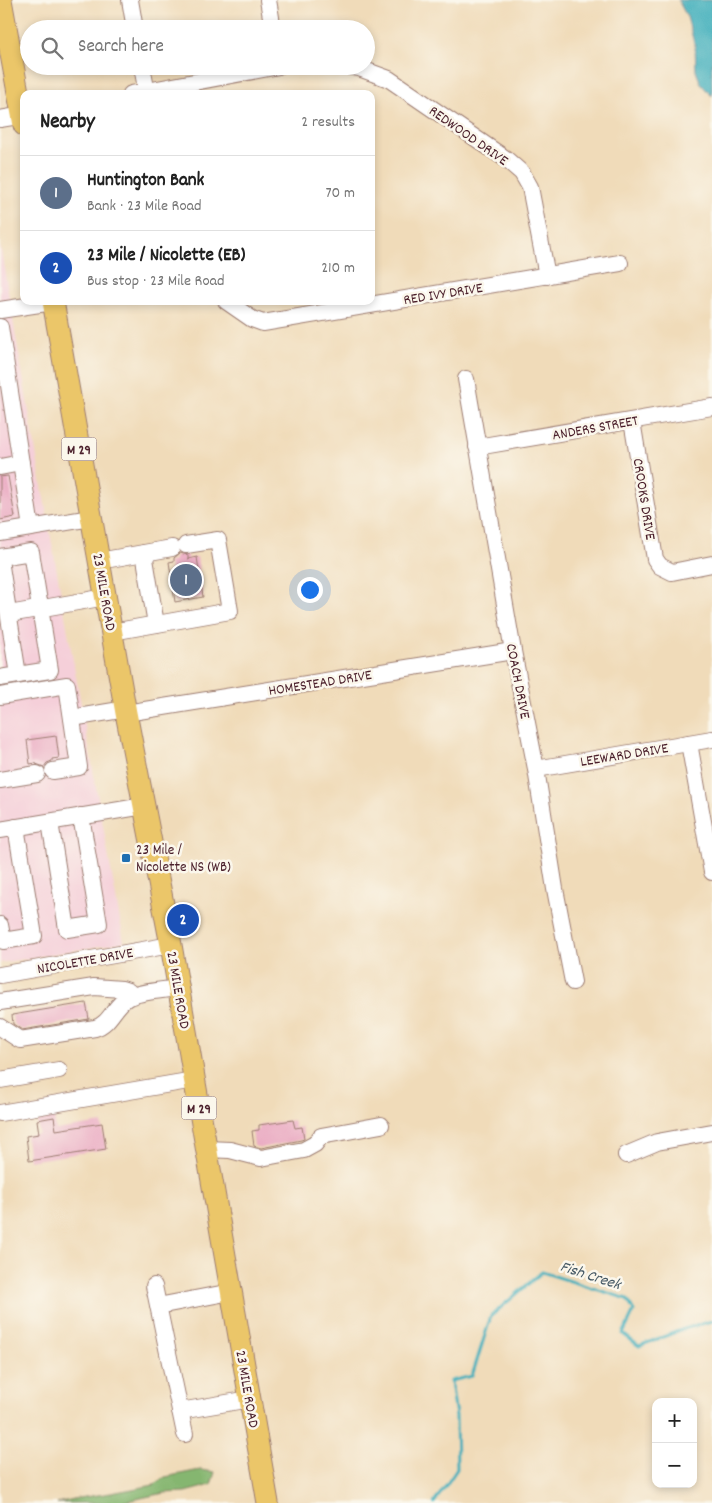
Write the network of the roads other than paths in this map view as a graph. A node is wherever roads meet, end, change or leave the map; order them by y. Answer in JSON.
{"nodes":[{"id":1,"x":0,"y":0,"type":"edge"},
{"id":2,"x":130,"y":0,"type":"edge"},
{"id":3,"x":268,"y":0,"type":"edge"},
{"id":4,"x":133,"y":20,"type":"edge"},
{"id":5,"x":271,"y":20,"type":"edge"},
{"id":6,"x":375,"y":74,"type":"edge"},
{"id":7,"x":142,"y":75,"type":"edge"},
{"id":8,"x":233,"y":75,"type":"edge"},
{"id":9,"x":142,"y":90,"type":"edge"},
{"id":10,"x":157,"y":90,"type":"edge"},
{"id":11,"x":20,"y":103,"type":"edge"},
{"id":12,"x":0,"y":119,"type":"edge"},
{"id":13,"x":20,"y":119,"type":"edge"},
{"id":14,"x":620,"y":263,"type":"dead end"},
{"id":15,"x":547,"y":276,"type":"junction"},
{"id":16,"x":33,"y":305,"type":"edge"},
{"id":17,"x":54,"y":305,"type":"edge"},
{"id":18,"x":232,"y":305,"type":"edge"},
{"id":19,"x":372,"y":305,"type":"edge"},
{"id":20,"x":375,"y":305,"type":"edge"},
{"id":21,"x":0,"y":310,"type":"edge"},
{"id":22,"x":0,"y":327,"type":"edge"},
{"id":23,"x":466,"y":379,"type":"dead end"},
{"id":24,"x":712,"y":407,"type":"edge"},
{"id":25,"x":632,"y":421,"type":"junction"},
{"id":26,"x":477,"y":447,"type":"junction"},
{"id":27,"x":21,"y":463,"type":"junction"},
{"id":28,"x":0,"y":467,"type":"edge"},
{"id":29,"x":91,"y":518,"type":"junction"},
{"id":30,"x":32,"y":528,"type":"junction"},
{"id":31,"x":0,"y":533,"type":"edge"},
{"id":32,"x":144,"y":553,"type":"junction"},
{"id":33,"x":0,"y":558,"type":"edge"},
{"id":34,"x":99,"y":561,"type":"junction"},
{"id":35,"x":712,"y":564,"type":"edge"},
{"id":36,"x":106,"y":598,"type":"junction"},
{"id":37,"x":40,"y":609,"type":"junction"},
{"id":38,"x":9,"y":614,"type":"junction"},
{"id":39,"x":156,"y":624,"type":"junction"},
{"id":40,"x":112,"y":632,"type":"junction"},
{"id":41,"x":514,"y":651,"type":"junction"},
{"id":42,"x":18,"y":675,"type":"junction"},
{"id":43,"x":0,"y":678,"type":"edge"},
{"id":44,"x":0,"y":696,"type":"edge"},
{"id":45,"x":126,"y":711,"type":"junction"},
{"id":46,"x":72,"y":718,"type":"junction"},
{"id":47,"x":712,"y":739,"type":"edge"},
{"id":48,"x":689,"y":743,"type":"junction"},
{"id":49,"x":536,"y":769,"type":"junction"},
{"id":50,"x":0,"y":780,"type":"edge"},
{"id":51,"x":144,"y":806,"type":"junction"},
{"id":52,"x":81,"y":816,"type":"junction"},
{"id":53,"x":50,"y":822,"type":"junction"},
{"id":54,"x":8,"y":829,"type":"edge"},
{"id":55,"x":712,"y":872,"type":"edge"},
{"id":56,"x":0,"y":925,"type":"edge"},
{"id":57,"x":171,"y":945,"type":"junction"},
{"id":58,"x":0,"y":975,"type":"edge"},
{"id":59,"x":573,"y":982,"type":"dead end"},
{"id":60,"x":178,"y":988,"type":"junction"},
{"id":61,"x":133,"y":996,"type":"junction"},
{"id":62,"x":0,"y":1002,"type":"edge"},
{"id":63,"x":0,"y":1027,"type":"edge"},
{"id":64,"x":60,"y":1070,"type":"dead end"},
{"id":65,"x":0,"y":1080,"type":"edge"},
{"id":66,"x":194,"y":1080,"type":"junction"},
{"id":67,"x":0,"y":1112,"type":"edge"},
{"id":68,"x":381,"y":1124,"type":"dead end"},
{"id":69,"x":712,"y":1132,"type":"edge"},
{"id":70,"x":206,"y":1149,"type":"junction"},
{"id":71,"x":626,"y":1156,"type":"dead end"},
{"id":72,"x":154,"y":1286,"type":"dead end"},
{"id":73,"x":231,"y":1292,"type":"junction"},
{"id":74,"x":158,"y":1306,"type":"junction"},
{"id":75,"x":250,"y":1399,"type":"junction"},
{"id":76,"x":180,"y":1411,"type":"junction"},
{"id":77,"x":185,"y":1434,"type":"dead end"},
{"id":78,"x":268,"y":1503,"type":"edge"}],
"edges":[{"from":1,"to":11,"type":"main road"},
{"from":2,"to":4,"type":"street"},
{"from":3,"to":5,"type":"street"},
{"from":6,"to":15,"type":"street","name":"REDWOOD DRIVE"},
{"from":7,"to":9,"type":"street"},
{"from":8,"to":10,"type":"street"},
{"from":12,"to":13,"type":"street"},
{"from":14,"to":15,"type":"street","name":"RED IVY DRIVE"},
{"from":15,"to":20,"type":"street","name":"RED IVY DRIVE"},
{"from":16,"to":21,"type":"street"},
{"from":17,"to":29,"type":"main road","name":"23 MILE ROAD","number":"M 29"},
{"from":18,"to":19,"type":"street","name":"RED IVY DRIVE"},
{"from":22,"to":27,"type":"street"},
{"from":23,"to":26,"type":"street","name":"COACH DRIVE"},
{"from":24,"to":25,"type":"street","name":"ANDERS STREET"},
{"from":25,"to":26,"type":"street","name":"ANDERS STREET"},
{"from":25,"to":35,"type":"street","name":"CROOKS DRIVE"},
{"from":26,"to":41,"type":"street","name":"COACH DRIVE"},
{"from":27,"to":28,"type":"street"},
{"from":27,"to":30,"type":"street"},
{"from":29,"to":30,"type":"street"},
{"from":29,"to":34,"type":"main road","name":"23 MILE ROAD","number":"M 29"},
{"from":30,"to":31,"type":"street"},
{"from":32,"to":34,"type":"street"},
{"from":32,"to":39,"type":"street"},
{"from":32,"to":39,"type":"street"},
{"from":33,"to":37,"type":"street"},
{"from":33,"to":38,"type":"street"},
{"from":34,"to":36,"type":"main road","name":"23 MILE ROAD","number":"M 29"},
{"from":36,"to":37,"type":"street"},
{"from":36,"to":40,"type":"main road","name":"23 MILE ROAD","number":"M 29"},
{"from":37,"to":38,"type":"street"},
{"from":37,"to":42,"type":"street"},
{"from":38,"to":42,"type":"street"},
{"from":39,"to":40,"type":"street"},
{"from":40,"to":45,"type":"main road","name":"23 MILE ROAD","number":"M 29"},
{"from":41,"to":45,"type":"street","name":"HOMESTEAD DRIVE"},
{"from":41,"to":49,"type":"street","name":"COACH DRIVE"},
{"from":42,"to":43,"type":"street"},
{"from":44,"to":46,"type":"street"},
{"from":45,"to":46,"type":"street","name":"HOMESTEAD DRIVE"},
{"from":45,"to":51,"type":"main road","name":"23 MILE ROAD","number":"M 29"},
{"from":46,"to":50,"type":"street"},
{"from":47,"to":48,"type":"street","name":"LEEWARD DRIVE"},
{"from":48,"to":49,"type":"street","name":"LEEWARD DRIVE"},
{"from":48,"to":55,"type":"street"},
{"from":49,"to":59,"type":"street","name":"COACH DRIVE"},
{"from":51,"to":52,"type":"street"},
{"from":51,"to":57,"type":"main road","name":"23 MILE ROAD","number":"M 29"},
{"from":52,"to":53,"type":"street"},
{"from":52,"to":53,"type":"street"},
{"from":53,"to":54,"type":"street"},
{"from":54,"to":56,"type":"street"},
{"from":57,"to":58,"type":"street","name":"NICOLETTE DRIVE"},
{"from":57,"to":60,"type":"main road","name":"23 MILE ROAD","number":"M 29"},
{"from":60,"to":61,"type":"street"},
{"from":60,"to":66,"type":"main road","name":"23 MILE ROAD","number":"M 29"},
{"from":61,"to":62,"type":"street"},
{"from":61,"to":63,"type":"street"},
{"from":64,"to":65,"type":"street"},
{"from":66,"to":67,"type":"street"},
{"from":66,"to":70,"type":"main road","name":"23 MILE ROAD","number":"M 29"},
{"from":68,"to":70,"type":"street"},
{"from":69,"to":71,"type":"street"},
{"from":70,"to":73,"type":"main road","name":"23 MILE ROAD","number":"M 29"},
{"from":72,"to":74,"type":"street"},
{"from":73,"to":74,"type":"street"},
{"from":73,"to":75,"type":"main road","name":"23 MILE ROAD","number":"M 29"},
{"from":74,"to":76,"type":"street"},
{"from":75,"to":76,"type":"street"},
{"from":75,"to":78,"type":"main road","name":"23 MILE ROAD","number":"M 29"},
{"from":76,"to":77,"type":"street"}]}
